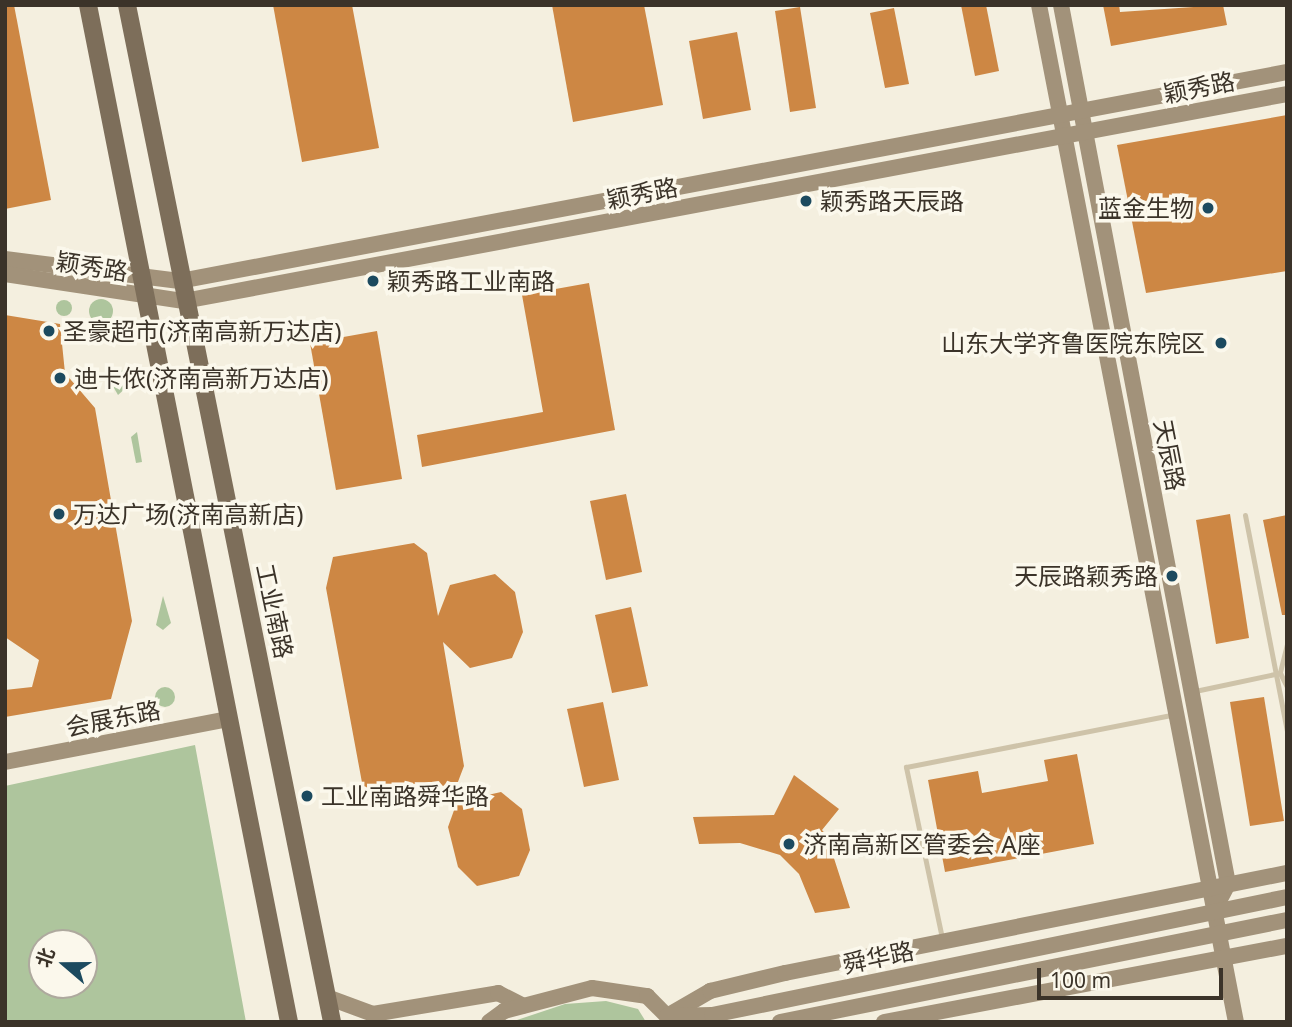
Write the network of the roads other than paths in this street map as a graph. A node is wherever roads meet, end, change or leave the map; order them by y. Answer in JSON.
{"nodes":[{"id":1,"x":88,"y":5,"type":"edge"},
{"id":2,"x":127,"y":5,"type":"edge"},
{"id":3,"x":1039,"y":5,"type":"edge"},
{"id":4,"x":1061,"y":5,"type":"edge"},
{"id":5,"x":1287,"y":72,"type":"edge"},
{"id":6,"x":1287,"y":94,"type":"edge"},
{"id":7,"x":1082,"y":111,"type":"junction"},
{"id":8,"x":1060,"y":115,"type":"junction"},
{"id":9,"x":1086,"y":132,"type":"junction"},
{"id":10,"x":1064,"y":136,"type":"junction"},
{"id":11,"x":5,"y":259,"type":"edge"},
{"id":12,"x":5,"y":274,"type":"edge"},
{"id":13,"x":142,"y":277,"type":"junction"},
{"id":14,"x":180,"y":281,"type":"junction"},
{"id":15,"x":147,"y":298,"type":"junction"},
{"id":16,"x":184,"y":302,"type":"junction"},
{"id":17,"x":1245,"y":515,"type":"dead end"},
{"id":18,"x":1287,"y":644,"type":"edge"},
{"id":19,"x":1278,"y":674,"type":"junction"},
{"id":20,"x":1287,"y":687,"type":"edge"},
{"id":21,"x":1192,"y":691,"type":"junction"},
{"id":22,"x":1175,"y":714,"type":"junction"},
{"id":23,"x":229,"y":719,"type":"junction"},
{"id":24,"x":1287,"y":732,"type":"edge"},
{"id":25,"x":5,"y":762,"type":"edge"},
{"id":26,"x":1287,"y":873,"type":"edge"},
{"id":27,"x":1228,"y":884,"type":"junction"},
{"id":28,"x":1208,"y":888,"type":"junction"},
{"id":29,"x":1287,"y":897,"type":"edge"},
{"id":30,"x":1214,"y":910,"type":"junction"},
{"id":31,"x":1287,"y":920,"type":"edge"},
{"id":32,"x":1220,"y":933,"type":"junction"},
{"id":33,"x":942,"y":941,"type":"junction"},
{"id":34,"x":1287,"y":946,"type":"edge"},
{"id":35,"x":1224,"y":957,"type":"junction"},
{"id":36,"x":327,"y":997,"type":"junction"},
{"id":37,"x":523,"y":1006,"type":"junction"},
{"id":38,"x":668,"y":1019,"type":"edge"},
{"id":39,"x":289,"y":1022,"type":"edge"},
{"id":40,"x":332,"y":1022,"type":"edge"},
{"id":41,"x":489,"y":1022,"type":"edge"},
{"id":42,"x":780,"y":1022,"type":"edge"},
{"id":43,"x":884,"y":1022,"type":"edge"},
{"id":44,"x":1237,"y":1022,"type":"edge"}],
"edges":[{"from":1,"to":13,"type":"main road"},
{"from":2,"to":14,"type":"main road","name":"工业南路"},
{"from":3,"to":8,"type":"main road","name":"天辰路"},
{"from":4,"to":7,"type":"main road","name":"天辰路"},
{"from":5,"to":7,"type":"main road","name":"颖秀路"},
{"from":6,"to":9,"type":"main road","name":"颖秀路"},
{"from":7,"to":8,"type":"main road","name":"颖秀路"},
{"from":7,"to":9,"type":"main road","name":"天辰路"},
{"from":8,"to":10,"type":"main road","name":"天辰路"},
{"from":8,"to":14,"type":"main road","name":"颖秀路"},
{"from":9,"to":10,"type":"main road","name":"颖秀路"},
{"from":9,"to":21,"type":"main road","name":"天辰路"},
{"from":10,"to":16,"type":"main road","name":"颖秀路"},
{"from":10,"to":22,"type":"main road","name":"天辰路"},
{"from":11,"to":13,"type":"main road","name":"颖秀路"},
{"from":12,"to":15,"type":"main road","name":"颖秀路"},
{"from":13,"to":14,"type":"main road","name":"颖秀路"},
{"from":13,"to":15,"type":"main road"},
{"from":14,"to":16,"type":"main road","name":"工业南路"},
{"from":15,"to":16,"type":"main road","name":"颖秀路"},
{"from":15,"to":23,"type":"main road"},
{"from":16,"to":36,"type":"main road","name":"工业南路"},
{"from":17,"to":19,"type":"lane"},
{"from":18,"to":19,"type":"lane"},
{"from":19,"to":20,"type":"lane"},
{"from":19,"to":21,"type":"lane"},
{"from":19,"to":24,"type":"lane"},
{"from":21,"to":27,"type":"main road","name":"天辰路"},
{"from":22,"to":28,"type":"main road","name":"天辰路"},
{"from":22,"to":33,"type":"lane"},
{"from":23,"to":25,"type":"main road","name":"会展东路"},
{"from":23,"to":39,"type":"main road"},
{"from":26,"to":27,"type":"main road"},
{"from":27,"to":28,"type":"main road"},
{"from":27,"to":30,"type":"main road"},
{"from":28,"to":30,"type":"main road","name":"天辰路"},
{"from":28,"to":33,"type":"main road"},
{"from":29,"to":30,"type":"main road","name":"舜华路"},
{"from":30,"to":32,"type":"main road","name":"天辰路"},
{"from":30,"to":38,"type":"main road","name":"舜华路"},
{"from":31,"to":32,"type":"main road","name":"舜华路"},
{"from":32,"to":35,"type":"main road","name":"天辰路"},
{"from":32,"to":42,"type":"main road","name":"舜华路"},
{"from":33,"to":38,"type":"main road"},
{"from":34,"to":35,"type":"main road"},
{"from":35,"to":43,"type":"main road"},
{"from":35,"to":44,"type":"main road","name":"天辰路"},
{"from":36,"to":37,"type":"main road"},
{"from":36,"to":40,"type":"main road","name":"工业南路"},
{"from":37,"to":38,"type":"main road"},
{"from":37,"to":41,"type":"main road"}]}
